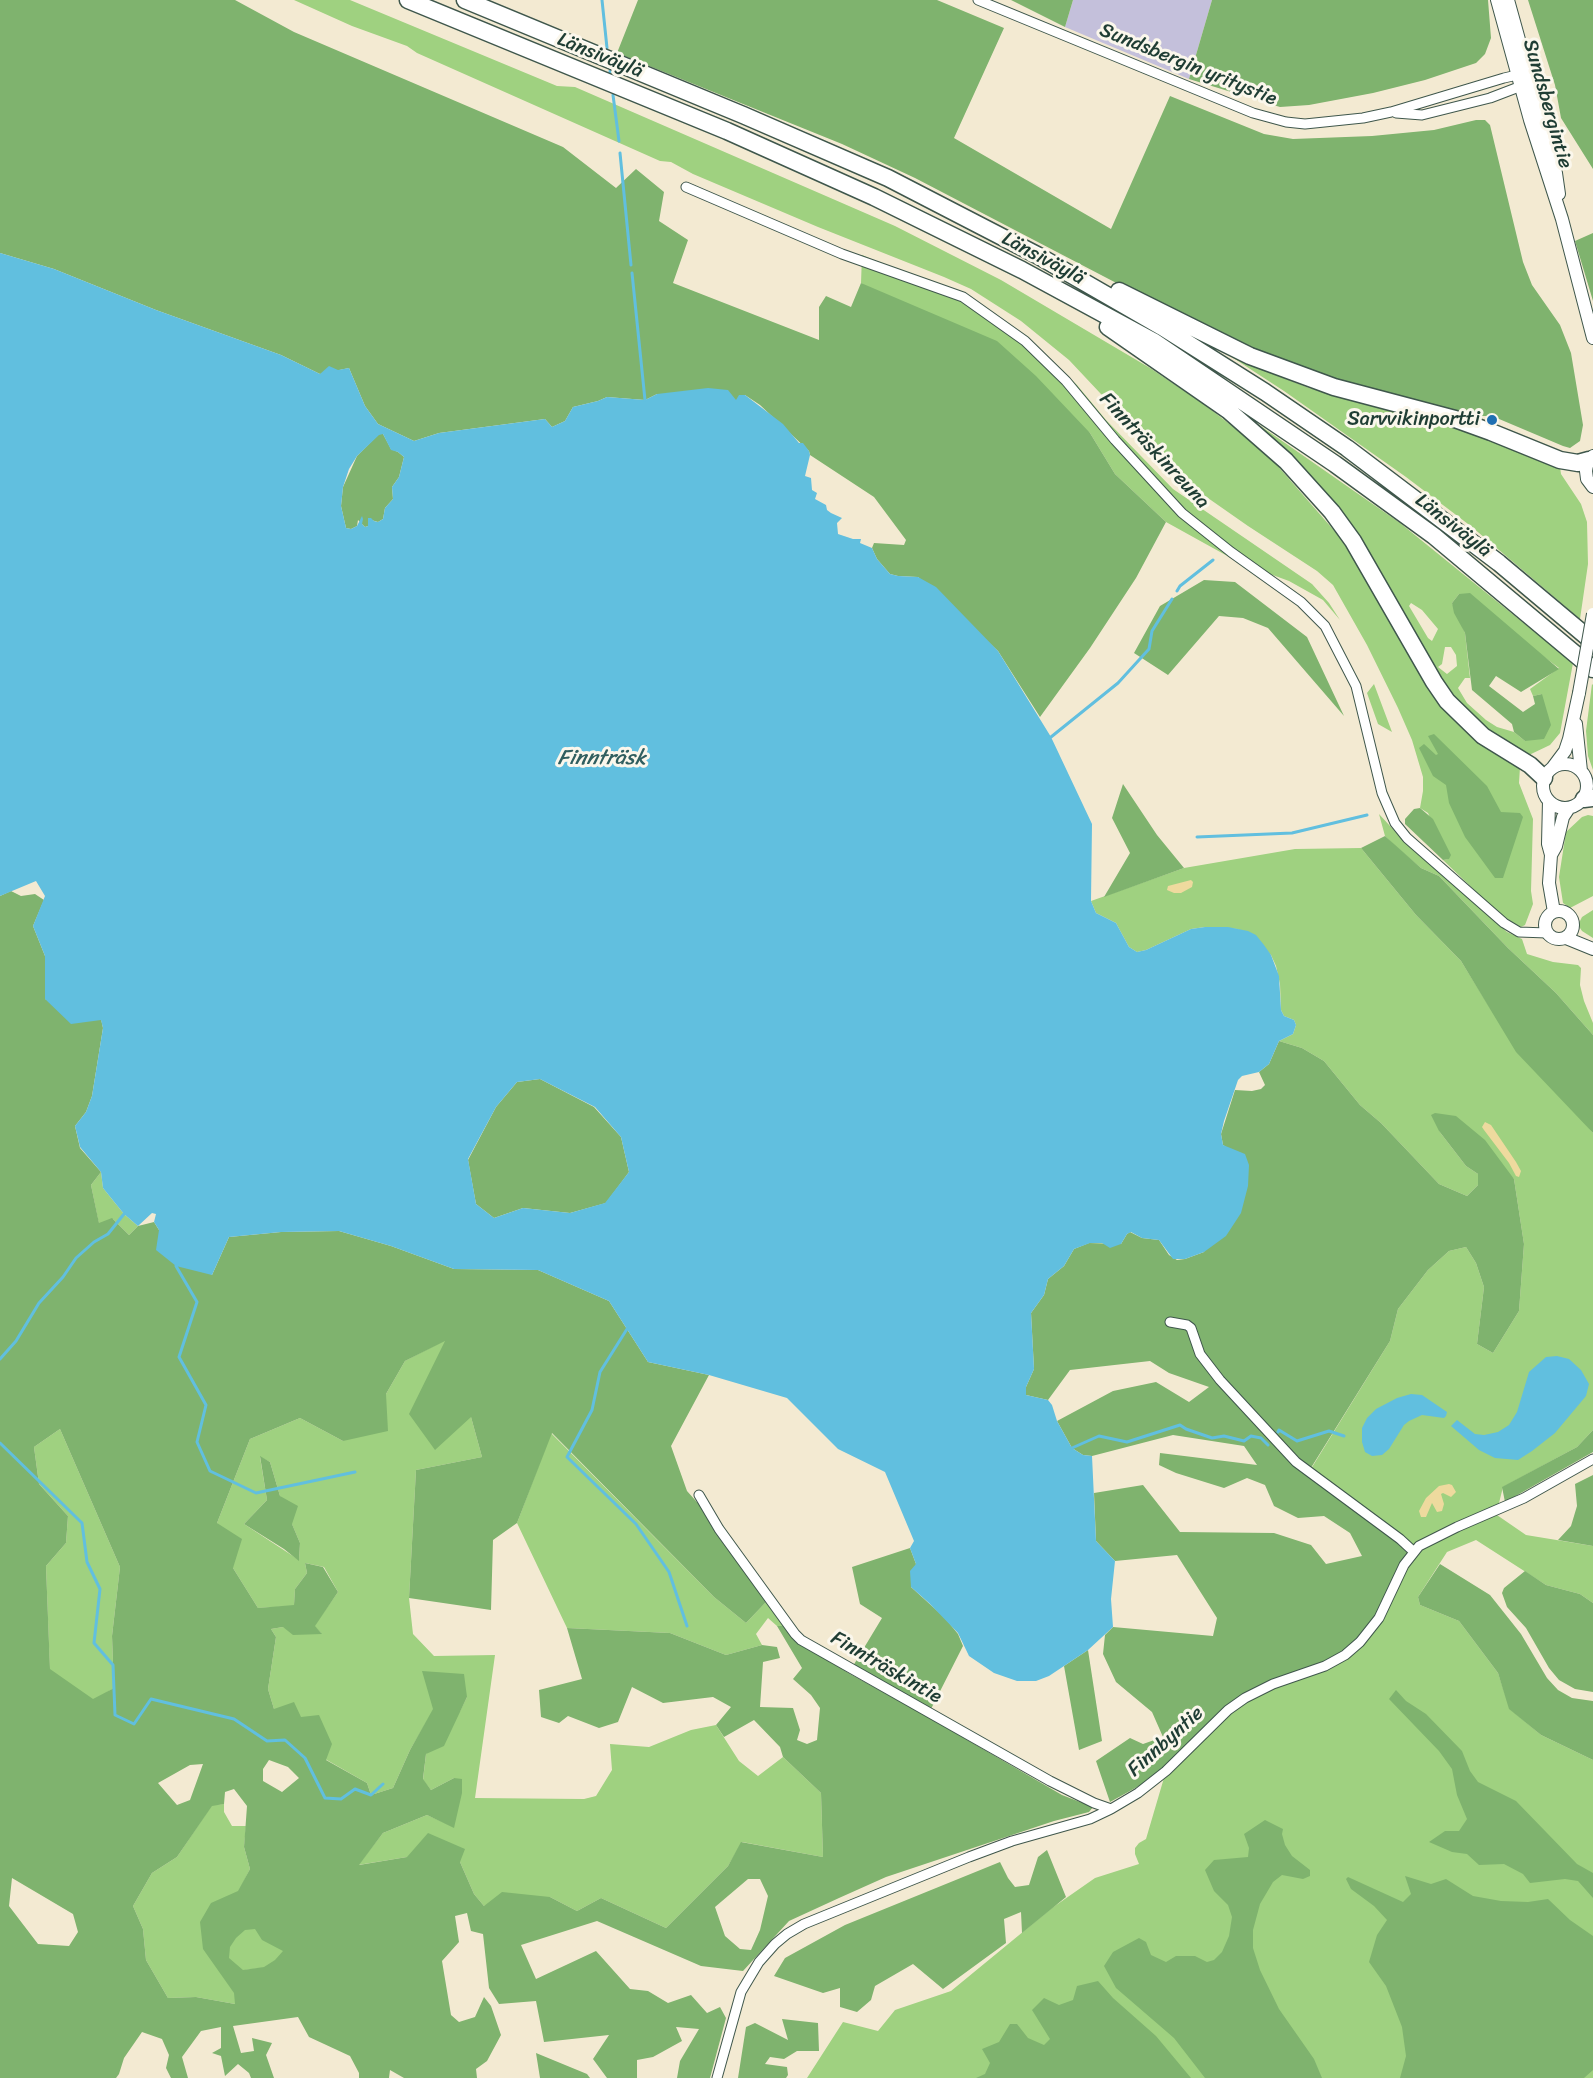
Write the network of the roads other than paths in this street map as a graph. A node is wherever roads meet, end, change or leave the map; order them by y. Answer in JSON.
{"nodes":[{"id":1,"x":408,"y":0,"type":"edge"},
{"id":2,"x":465,"y":0,"type":"edge"},
{"id":3,"x":978,"y":0,"type":"edge"},
{"id":4,"x":1497,"y":0,"type":"edge"},
{"id":5,"x":1508,"y":0,"type":"edge"},
{"id":6,"x":1517,"y":75,"type":"junction"},
{"id":7,"x":1526,"y":85,"type":"junction"},
{"id":8,"x":1390,"y":112,"type":"junction"},
{"id":9,"x":686,"y":187,"type":"dead end"},
{"id":10,"x":1037,"y":255,"type":"junction"},
{"id":11,"x":1022,"y":270,"type":"junction"},
{"id":12,"x":1593,"y":338,"type":"edge"},
{"id":13,"x":1591,"y":458,"type":"edge"},
{"id":14,"x":1593,"y":488,"type":"edge"},
{"id":15,"x":1593,"y":614,"type":"edge"},
{"id":16,"x":1593,"y":642,"type":"edge"},
{"id":17,"x":1593,"y":669,"type":"edge"},
{"id":18,"x":1575,"y":720,"type":"junction"},
{"id":19,"x":1581,"y":771,"type":"junction"},
{"id":20,"x":1549,"y":773,"type":"junction"},
{"id":21,"x":1588,"y":798,"type":"edge"},
{"id":22,"x":1548,"y":801,"type":"junction"},
{"id":23,"x":1569,"y":808,"type":"junction"},
{"id":24,"x":1551,"y":855,"type":"junction"},
{"id":25,"x":1554,"y":912,"type":"junction"},
{"id":26,"x":1547,"y":933,"type":"junction"},
{"id":27,"x":1566,"y":938,"type":"junction"},
{"id":28,"x":1593,"y":949,"type":"edge"},
{"id":29,"x":1170,"y":1322,"type":"dead end"},
{"id":30,"x":1593,"y":1459,"type":"edge"},
{"id":31,"x":699,"y":1495,"type":"dead end"},
{"id":32,"x":1413,"y":1551,"type":"junction"},
{"id":33,"x":1111,"y":1809,"type":"junction"},
{"id":34,"x":717,"y":2078,"type":"edge"}],
"edges":[{"from":1,"to":11,"type":"highway","name":"Länsiväylä"},
{"from":2,"to":10,"type":"highway","name":"Länsiväylä"},
{"from":3,"to":8,"type":"street","name":"Sundsbergin yritystie"},
{"from":4,"to":6,"type":"main road","name":"Sundsbergintie"},
{"from":5,"to":7,"type":"main road","name":"Sundsbergintie"},
{"from":6,"to":7,"type":"main road","name":"Sundsbergintie"},
{"from":6,"to":8,"type":"street","name":"Sundsbergin yritystie"},
{"from":7,"to":8,"type":"street","name":"Sundsbergin yritystie"},
{"from":7,"to":12,"type":"main road","name":"Sundsbergintie"},
{"from":9,"to":26,"type":"street","name":"Finnträskinreuna"},
{"from":10,"to":13,"type":"highway"},
{"from":10,"to":16,"type":"highway","name":"Länsiväylä"},
{"from":11,"to":17,"type":"highway","name":"Länsiväylä"},
{"from":11,"to":20,"type":"highway"},
{"from":13,"to":14,"type":"main road"},
{"from":15,"to":18,"type":"main road","bridge":true},
{"from":18,"to":19,"type":"main road"},
{"from":18,"to":20,"type":"main road"},
{"from":19,"to":20,"type":"main road"},
{"from":19,"to":21,"type":"main road"},
{"from":20,"to":22,"type":"main road"},
{"from":21,"to":23,"type":"main road"},
{"from":22,"to":23,"type":"main road"},
{"from":22,"to":24,"type":"main road"},
{"from":23,"to":24,"type":"main road"},
{"from":24,"to":25,"type":"main road"},
{"from":25,"to":26,"type":"main road"},
{"from":25,"to":27,"type":"main road"},
{"from":26,"to":27,"type":"main road"},
{"from":27,"to":28,"type":"main road"},
{"from":29,"to":32,"type":"street"},
{"from":30,"to":32,"type":"street","name":"Finnbyntie"},
{"from":31,"to":33,"type":"street","name":"Finnträskintie"},
{"from":32,"to":33,"type":"street","name":"Finnbyntie"},
{"from":33,"to":34,"type":"street","name":"Finnbyntie"}]}
